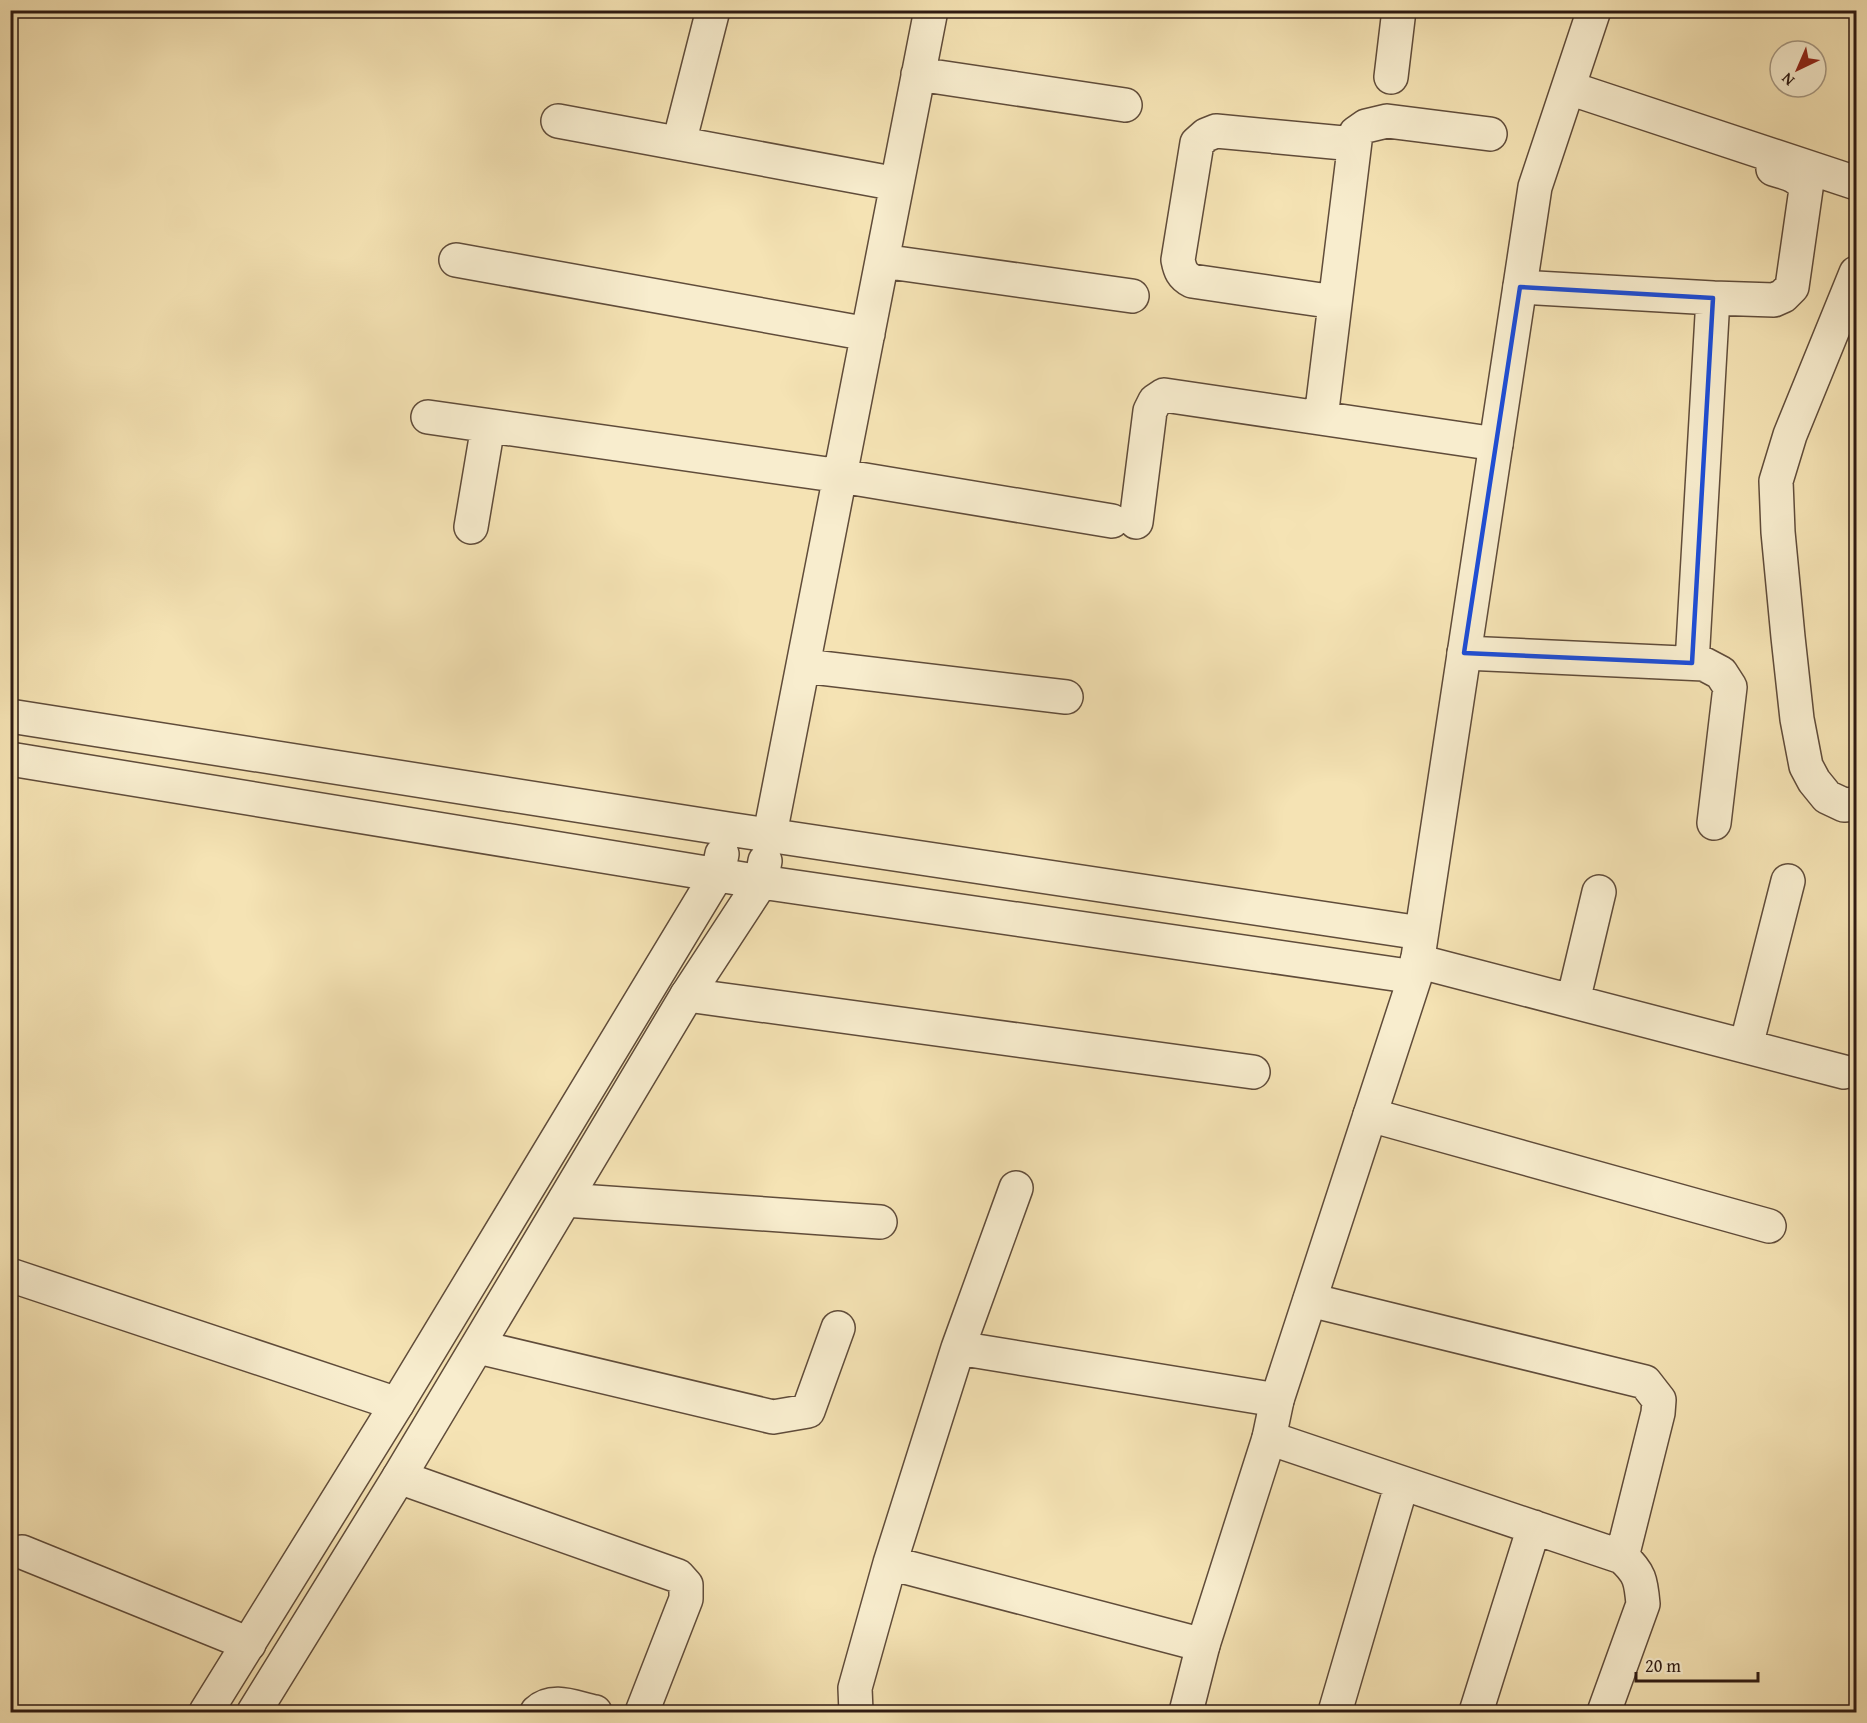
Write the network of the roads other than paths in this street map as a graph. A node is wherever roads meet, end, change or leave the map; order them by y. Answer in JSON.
{"nodes":[{"id":1,"x":713,"y":10,"type":"edge"},
{"id":2,"x":931,"y":10,"type":"edge"},
{"id":3,"x":1399,"y":10,"type":"edge"},
{"id":4,"x":1594,"y":10,"type":"edge"},
{"id":5,"x":918,"y":74,"type":"junction"},
{"id":6,"x":1391,"y":77,"type":"dead end"},
{"id":7,"x":1569,"y":88,"type":"junction"},
{"id":8,"x":1125,"y":105,"type":"dead end"},
{"id":9,"x":558,"y":121,"type":"dead end"},
{"id":10,"x":1490,"y":134,"type":"dead end"},
{"id":11,"x":679,"y":143,"type":"junction"},
{"id":12,"x":1354,"y":144,"type":"junction"},
{"id":13,"x":1727,"y":156,"type":"dead end"},
{"id":14,"x":1857,"y":183,"type":"edge"},
{"id":15,"x":897,"y":184,"type":"junction"},
{"id":16,"x":456,"y":260,"type":"dead end"},
{"id":17,"x":882,"y":261,"type":"junction"},
{"id":18,"x":1857,"y":273,"type":"edge"},
{"id":19,"x":1520,"y":287,"type":"junction"},
{"id":20,"x":1132,"y":296,"type":"dead end"},
{"id":21,"x":1713,"y":298,"type":"junction"},
{"id":22,"x":1335,"y":302,"type":"junction"},
{"id":23,"x":868,"y":334,"type":"junction"},
{"id":24,"x":428,"y":417,"type":"dead end"},
{"id":25,"x":1321,"y":418,"type":"junction"},
{"id":26,"x":488,"y":426,"type":"junction"},
{"id":27,"x":1496,"y":444,"type":"junction"},
{"id":28,"x":840,"y":476,"type":"junction"},
{"id":29,"x":471,"y":526,"type":"dead end"},
{"id":30,"x":1464,"y":653,"type":"junction"},
{"id":31,"x":1692,"y":663,"type":"junction"},
{"id":32,"x":804,"y":666,"type":"junction"},
{"id":33,"x":1066,"y":697,"type":"dead end"},
{"id":34,"x":10,"y":716,"type":"edge"},
{"id":35,"x":10,"y":759,"type":"edge"},
{"id":36,"x":1857,"y":804,"type":"edge"},
{"id":37,"x":1714,"y":823,"type":"dead end"},
{"id":38,"x":728,"y":829,"type":"junction"},
{"id":39,"x":770,"y":834,"type":"junction"},
{"id":40,"x":718,"y":873,"type":"junction"},
{"id":41,"x":1788,"y":881,"type":"dead end"},
{"id":42,"x":761,"y":882,"type":"junction"},
{"id":43,"x":1599,"y":892,"type":"dead end"},
{"id":44,"x":1418,"y":957,"type":"junction"},
{"id":45,"x":687,"y":995,"type":"junction"},
{"id":46,"x":1573,"y":1001,"type":"junction"},
{"id":47,"x":1746,"y":1046,"type":"junction"},
{"id":48,"x":1253,"y":1072,"type":"dead end"},
{"id":49,"x":1844,"y":1072,"type":"dead end"},
{"id":50,"x":1370,"y":1115,"type":"junction"},
{"id":51,"x":1016,"y":1188,"type":"dead end"},
{"id":52,"x":565,"y":1200,"type":"junction"},
{"id":53,"x":880,"y":1222,"type":"dead end"},
{"id":54,"x":1769,"y":1226,"type":"dead end"},
{"id":55,"x":10,"y":1275,"type":"edge"},
{"id":56,"x":1310,"y":1300,"type":"junction"},
{"id":57,"x":838,"y":1328,"type":"dead end"},
{"id":58,"x":477,"y":1347,"type":"junction"},
{"id":59,"x":958,"y":1348,"type":"junction"},
{"id":60,"x":1277,"y":1400,"type":"junction"},
{"id":61,"x":397,"y":1404,"type":"junction"},
{"id":62,"x":1269,"y":1438,"type":"junction"},
{"id":63,"x":399,"y":1478,"type":"junction"},
{"id":64,"x":1402,"y":1483,"type":"junction"},
{"id":65,"x":1534,"y":1527,"type":"junction"},
{"id":66,"x":22,"y":1552,"type":"dead end"},
{"id":67,"x":1622,"y":1557,"type":"junction"},
{"id":68,"x":890,"y":1563,"type":"junction"},
{"id":69,"x":249,"y":1644,"type":"junction"},
{"id":70,"x":1203,"y":1645,"type":"junction"},
{"id":71,"x":206,"y":1713,"type":"edge"},
{"id":72,"x":254,"y":1713,"type":"edge"},
{"id":73,"x":537,"y":1713,"type":"edge"},
{"id":74,"x":595,"y":1713,"type":"edge"},
{"id":75,"x":642,"y":1713,"type":"edge"},
{"id":76,"x":856,"y":1713,"type":"edge"},
{"id":77,"x":1186,"y":1713,"type":"edge"},
{"id":78,"x":1335,"y":1713,"type":"edge"},
{"id":79,"x":1476,"y":1713,"type":"edge"},
{"id":80,"x":1604,"y":1713,"type":"edge"}],
"edges":[{"from":1,"to":11,"type":"street"},
{"from":2,"to":5,"type":"street"},
{"from":3,"to":6,"type":"street"},
{"from":4,"to":7,"type":"street"},
{"from":5,"to":8,"type":"street"},
{"from":5,"to":15,"type":"street"},
{"from":7,"to":14,"type":"street"},
{"from":7,"to":19,"type":"street"},
{"from":9,"to":11,"type":"street"},
{"from":10,"to":12,"type":"street"},
{"from":11,"to":15,"type":"street"},
{"from":12,"to":22,"type":"street"},
{"from":12,"to":22,"type":"street"},
{"from":13,"to":21,"type":"street"},
{"from":15,"to":17,"type":"street"},
{"from":16,"to":23,"type":"street"},
{"from":17,"to":20,"type":"street"},
{"from":17,"to":23,"type":"street"},
{"from":18,"to":36,"type":"street"},
{"from":19,"to":21,"type":"street"},
{"from":19,"to":27,"type":"street"},
{"from":21,"to":31,"type":"street"},
{"from":22,"to":25,"type":"street"},
{"from":23,"to":28,"type":"street"},
{"from":24,"to":26,"type":"street"},
{"from":25,"to":27,"type":"street"},
{"from":25,"to":28,"type":"street"},
{"from":26,"to":28,"type":"street"},
{"from":26,"to":29,"type":"street"},
{"from":27,"to":30,"type":"street"},
{"from":28,"to":32,"type":"street"},
{"from":30,"to":31,"type":"street"},
{"from":30,"to":44,"type":"street"},
{"from":31,"to":37,"type":"street"},
{"from":32,"to":33,"type":"street"},
{"from":32,"to":39,"type":"street"},
{"from":34,"to":38,"type":"street"},
{"from":35,"to":40,"type":"street"},
{"from":38,"to":39,"type":"street"},
{"from":38,"to":40,"type":"street"},
{"from":39,"to":42,"type":"street"},
{"from":39,"to":44,"type":"street"},
{"from":40,"to":42,"type":"street"},
{"from":40,"to":61,"type":"street"},
{"from":41,"to":47,"type":"street"},
{"from":42,"to":44,"type":"street"},
{"from":42,"to":45,"type":"street"},
{"from":43,"to":46,"type":"street"},
{"from":44,"to":46,"type":"street"},
{"from":44,"to":50,"type":"street"},
{"from":45,"to":48,"type":"street"},
{"from":45,"to":52,"type":"street"},
{"from":46,"to":47,"type":"street"},
{"from":47,"to":49,"type":"street"},
{"from":50,"to":54,"type":"street"},
{"from":50,"to":56,"type":"street"},
{"from":51,"to":59,"type":"street"},
{"from":52,"to":53,"type":"street"},
{"from":52,"to":58,"type":"street"},
{"from":55,"to":61,"type":"street"},
{"from":56,"to":60,"type":"street"},
{"from":56,"to":67,"type":"street"},
{"from":57,"to":58,"type":"street"},
{"from":58,"to":63,"type":"street"},
{"from":59,"to":60,"type":"street"},
{"from":59,"to":68,"type":"street"},
{"from":60,"to":62,"type":"street"},
{"from":61,"to":69,"type":"street"},
{"from":62,"to":64,"type":"street"},
{"from":62,"to":70,"type":"street"},
{"from":63,"to":72,"type":"street"},
{"from":63,"to":75,"type":"street"},
{"from":64,"to":65,"type":"street"},
{"from":64,"to":78,"type":"street"},
{"from":65,"to":67,"type":"street"},
{"from":65,"to":79,"type":"street"},
{"from":66,"to":69,"type":"street"},
{"from":67,"to":80,"type":"street"},
{"from":68,"to":70,"type":"street"},
{"from":68,"to":76,"type":"street"},
{"from":69,"to":71,"type":"street"},
{"from":70,"to":77,"type":"street"},
{"from":73,"to":74,"type":"street"}]}
